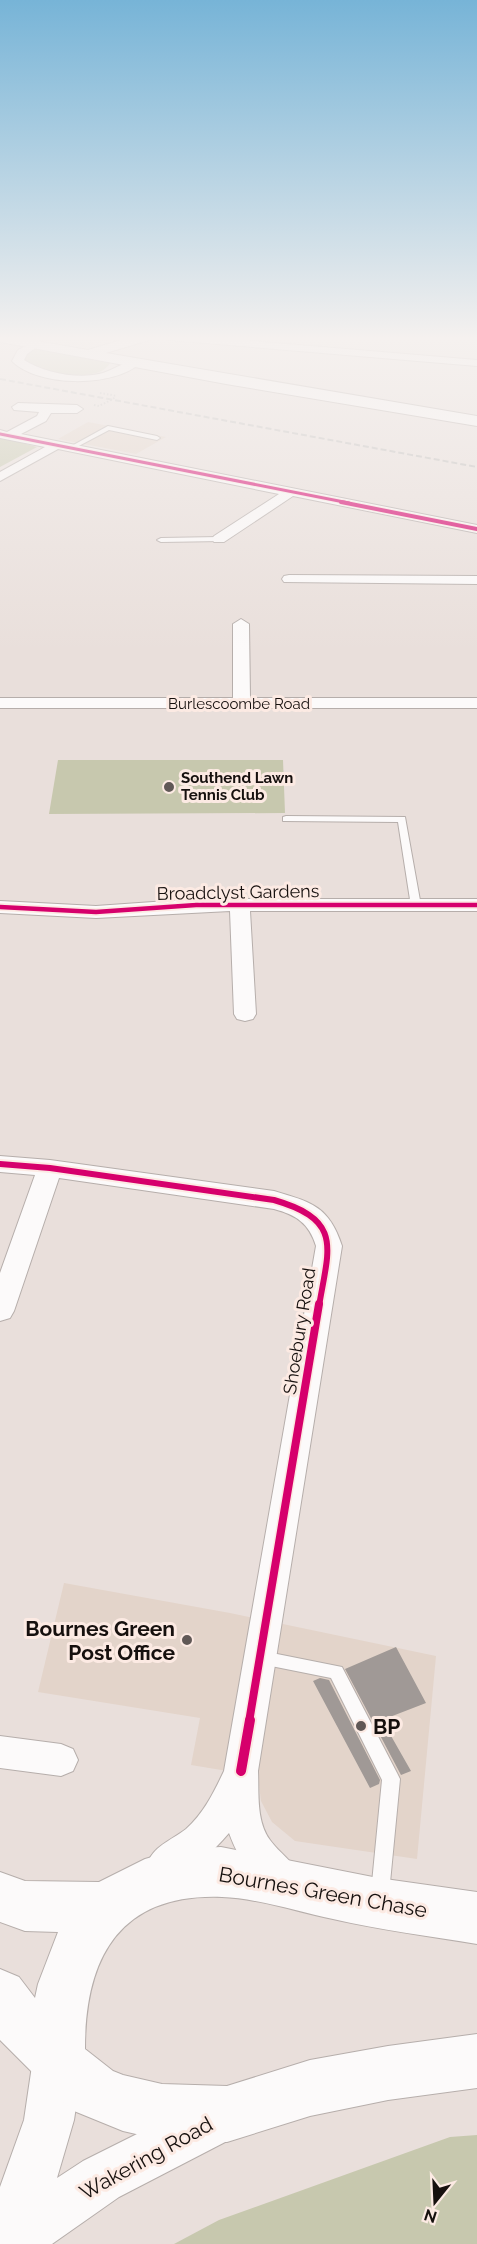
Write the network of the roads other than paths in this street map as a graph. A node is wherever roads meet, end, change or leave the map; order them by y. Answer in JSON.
{"nodes":[{"id":1,"x":40,"y":442,"type":"edge"},
{"id":2,"x":83,"y":442,"type":"edge"},
{"id":3,"x":57,"y":445,"type":"junction"},
{"id":4,"x":71,"y":448,"type":"junction"},
{"id":5,"x":1,"y":476,"type":"edge"},
{"id":6,"x":291,"y":492,"type":"junction"},
{"id":7,"x":477,"y":529,"type":"edge"},
{"id":8,"x":219,"y":539,"type":"joint"},
{"id":9,"x":161,"y":540,"type":"dead end"},
{"id":10,"x":289,"y":579,"type":"dead end"},
{"id":11,"x":477,"y":580,"type":"edge"},
{"id":12,"x":241,"y":624,"type":"dead end"},
{"id":13,"x":0,"y":703,"type":"edge"},
{"id":14,"x":477,"y":703,"type":"edge"},
{"id":15,"x":242,"y":704,"type":"junction"},
{"id":16,"x":286,"y":819,"type":"dead end"},
{"id":17,"x":477,"y":905,"type":"edge"},
{"id":18,"x":240,"y":906,"type":"junction"},
{"id":19,"x":416,"y":906,"type":"junction"},
{"id":20,"x":0,"y":907,"type":"edge"},
{"id":21,"x":245,"y":1014,"type":"dead end"},
{"id":22,"x":0,"y":1164,"type":"edge"},
{"id":23,"x":50,"y":1168,"type":"junction"},
{"id":24,"x":0,"y":1311,"type":"edge"},
{"id":25,"x":260,"y":1658,"type":"junction"},
{"id":26,"x":0,"y":1752,"type":"edge"},
{"id":27,"x":60,"y":1760,"type":"dead end"},
{"id":28,"x":241,"y":1771,"type":"junction"},
{"id":29,"x":293,"y":1885,"type":"junction"},
{"id":30,"x":0,"y":1897,"type":"edge"},
{"id":31,"x":120,"y":1897,"type":"junction"},
{"id":32,"x":379,"y":1904,"type":"junction"},
{"id":33,"x":477,"y":1918,"type":"edge"},
{"id":34,"x":0,"y":1996,"type":"edge"},
{"id":35,"x":58,"y":2059,"type":"junction"},
{"id":36,"x":477,"y":2061,"type":"edge"},
{"id":37,"x":226,"y":2114,"type":"junction"},
{"id":38,"x":1,"y":2244,"type":"edge"},
{"id":39,"x":6,"y":2244,"type":"edge"}],
"edges":[{"from":1,"to":3,"type":"street"},
{"from":2,"to":4,"type":"lane"},
{"from":3,"to":4,"type":"street"},
{"from":3,"to":5,"type":"street"},
{"from":4,"to":6,"type":"street"},
{"from":6,"to":7,"type":"street"},
{"from":6,"to":8,"type":"street"},
{"from":8,"to":9,"type":"lane"},
{"from":10,"to":11,"type":"street"},
{"from":12,"to":15,"type":"street"},
{"from":13,"to":15,"type":"street","name":"Burlescoombe Road"},
{"from":14,"to":15,"type":"street","name":"Burlescoombe Road"},
{"from":16,"to":19,"type":"lane"},
{"from":17,"to":19,"type":"street","name":"Broadclyst Gardens"},
{"from":18,"to":19,"type":"street","name":"Broadclyst Gardens"},
{"from":18,"to":20,"type":"street","name":"Broadclyst Gardens"},
{"from":18,"to":21,"type":"street"},
{"from":22,"to":23,"type":"street","name":"Shoebury Road"},
{"from":23,"to":24,"type":"street"},
{"from":23,"to":25,"type":"street","name":"Shoebury Road"},
{"from":25,"to":28,"type":"street","name":"Shoebury Road"},
{"from":25,"to":32,"type":"lane"},
{"from":26,"to":27,"type":"street"},
{"from":28,"to":29,"type":"street","name":"Shoebury Road"},
{"from":28,"to":31,"type":"street","name":"Shoebury Road"},
{"from":29,"to":31,"type":"main road","name":"Bournes Green Chase"},
{"from":29,"to":32,"type":"main road","name":"Bournes Green Chase"},
{"from":30,"to":31,"type":"main road","name":"Bournes Green Chase"},
{"from":31,"to":35,"type":"main road"},
{"from":32,"to":33,"type":"main road","name":"Bournes Green Chase"},
{"from":34,"to":35,"type":"main road"},
{"from":35,"to":37,"type":"main road"},
{"from":35,"to":38,"type":"street"},
{"from":36,"to":37,"type":"main road"},
{"from":37,"to":39,"type":"street","name":"Wakering Road"}]}
